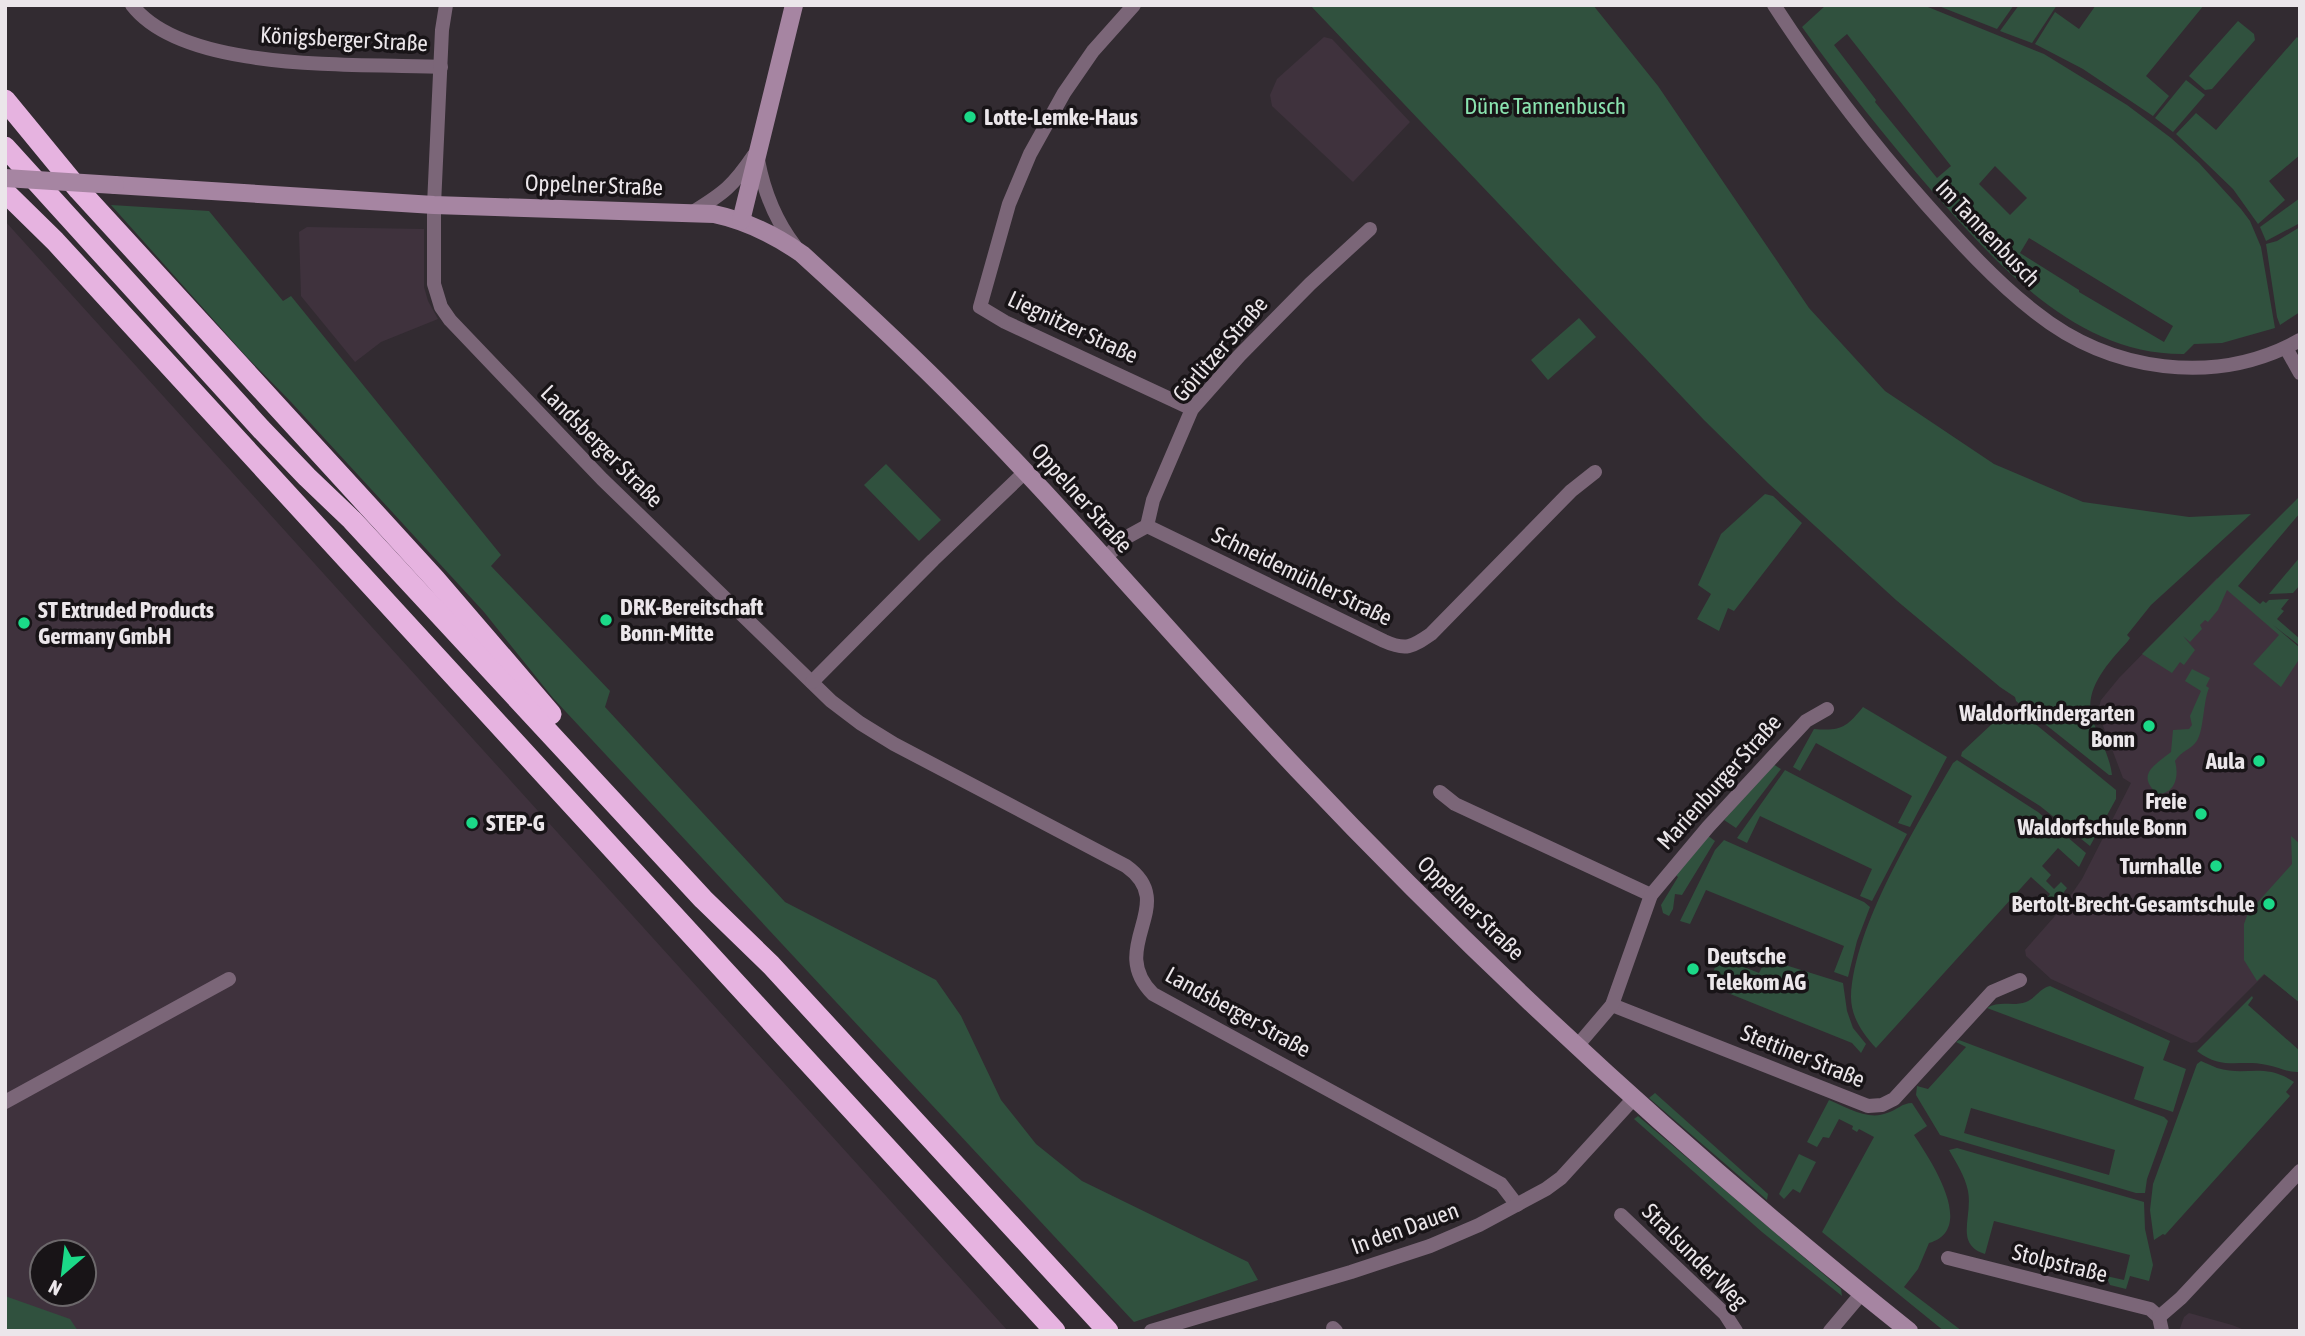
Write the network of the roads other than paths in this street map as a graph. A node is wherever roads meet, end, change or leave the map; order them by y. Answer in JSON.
{"nodes":[{"id":1,"x":132,"y":5,"type":"edge"},
{"id":2,"x":446,"y":5,"type":"edge"},
{"id":3,"x":794,"y":5,"type":"edge"},
{"id":4,"x":1133,"y":5,"type":"edge"},
{"id":5,"x":1774,"y":5,"type":"edge"},
{"id":6,"x":441,"y":67,"type":"junction"},
{"id":7,"x":5,"y":100,"type":"edge"},
{"id":8,"x":5,"y":113,"type":"edge"},
{"id":9,"x":5,"y":147,"type":"edge"},
{"id":10,"x":757,"y":151,"type":"junction"},
{"id":11,"x":5,"y":179,"type":"edge"},
{"id":12,"x":5,"y":192,"type":"edge"},
{"id":13,"x":434,"y":205,"type":"junction"},
{"id":14,"x":693,"y":212,"type":"junction"},
{"id":15,"x":741,"y":221,"type":"junction"},
{"id":16,"x":1370,"y":229,"type":"dead end"},
{"id":17,"x":55,"y":241,"type":"junction"},
{"id":18,"x":802,"y":254,"type":"junction"},
{"id":19,"x":2300,"y":340,"type":"edge"},
{"id":20,"x":2286,"y":348,"type":"junction"},
{"id":21,"x":2300,"y":373,"type":"edge"},
{"id":22,"x":1192,"y":409,"type":"junction"},
{"id":23,"x":1025,"y":472,"type":"junction"},
{"id":24,"x":1595,"y":472,"type":"dead end"},
{"id":25,"x":352,"y":520,"type":"junction"},
{"id":26,"x":1147,"y":526,"type":"junction"},
{"id":27,"x":1104,"y":559,"type":"junction"},
{"id":28,"x":812,"y":682,"type":"junction"},
{"id":29,"x":1827,"y":709,"type":"dead end"},
{"id":30,"x":1440,"y":792,"type":"dead end"},
{"id":31,"x":1651,"y":895,"type":"junction"},
{"id":32,"x":771,"y":965,"type":"junction"},
{"id":33,"x":229,"y":979,"type":"dead end"},
{"id":34,"x":2020,"y":980,"type":"dead end"},
{"id":35,"x":1612,"y":1004,"type":"junction"},
{"id":36,"x":1578,"y":1045,"type":"junction"},
{"id":37,"x":1635,"y":1097,"type":"junction"},
{"id":38,"x":5,"y":1102,"type":"edge"},
{"id":39,"x":2300,"y":1171,"type":"edge"},
{"id":40,"x":1517,"y":1205,"type":"junction"},
{"id":41,"x":1621,"y":1214,"type":"dead end"},
{"id":42,"x":1948,"y":1258,"type":"dead end"},
{"id":43,"x":1862,"y":1293,"type":"junction"},
{"id":44,"x":2160,"y":1324,"type":"edge"},
{"id":45,"x":1055,"y":1331,"type":"edge"},
{"id":46,"x":1108,"y":1331,"type":"edge"},
{"id":47,"x":1151,"y":1331,"type":"edge"},
{"id":48,"x":1736,"y":1331,"type":"edge"},
{"id":49,"x":1829,"y":1331,"type":"edge"},
{"id":50,"x":1909,"y":1331,"type":"edge"}],
"edges":[{"from":1,"to":6,"type":"street","name":"Königsberger Straße"},
{"from":2,"to":6,"type":"street","name":"Landsberger Straße"},
{"from":3,"to":10,"type":"street"},
{"from":4,"to":22,"type":"street","name":"Liegnitzer Straße"},
{"from":5,"to":20,"type":"street","name":"Im Tannenbusch"},
{"from":6,"to":13,"type":"street","name":"Landsberger Straße"},
{"from":7,"to":32,"type":"highway"},
{"from":8,"to":25,"type":"highway"},
{"from":9,"to":25,"type":"highway"},
{"from":10,"to":14,"type":"street"},
{"from":10,"to":15,"type":"street"},
{"from":10,"to":18,"type":"street"},
{"from":11,"to":13,"type":"street","name":"Oppelner Straße","bridge":true},
{"from":11,"to":17,"type":"highway"},
{"from":12,"to":17,"type":"highway"},
{"from":13,"to":14,"type":"street","name":"Oppelner Straße"},
{"from":13,"to":28,"type":"street","name":"Landsberger Straße"},
{"from":14,"to":15,"type":"street","name":"Oppelner Straße"},
{"from":15,"to":18,"type":"street","name":"Oppelner Straße"},
{"from":16,"to":22,"type":"street","name":"Görlitzer Straße"},
{"from":17,"to":45,"type":"highway"},
{"from":18,"to":23,"type":"street","name":"Oppelner Straße"},
{"from":19,"to":20,"type":"street","name":"Im Tannenbusch"},
{"from":20,"to":21,"type":"street"},
{"from":22,"to":26,"type":"street","name":"Görlitzer Straße"},
{"from":23,"to":27,"type":"street","name":"Oppelner Straße"},
{"from":23,"to":28,"type":"street"},
{"from":24,"to":26,"type":"street","name":"Schneidemühler Straße"},
{"from":25,"to":32,"type":"highway"},
{"from":26,"to":27,"type":"street"},
{"from":27,"to":36,"type":"street","name":"Oppelner Straße"},
{"from":28,"to":40,"type":"street","name":"Landsberger Straße"},
{"from":29,"to":31,"type":"street","name":"Marienburger Straße"},
{"from":30,"to":31,"type":"street"},
{"from":31,"to":35,"type":"street","name":"Marienburger Straße"},
{"from":32,"to":46,"type":"highway"},
{"from":33,"to":38,"type":"street"},
{"from":34,"to":35,"type":"street","name":"Stettiner Straße"},
{"from":35,"to":36,"type":"street","name":"Marienburger Straße"},
{"from":36,"to":37,"type":"street","name":"Oppelner Straße"},
{"from":37,"to":40,"type":"street","name":"In den Dauen"},
{"from":37,"to":43,"type":"street","name":"Oppelner Straße"},
{"from":39,"to":44,"type":"street","name":"Stolpstraße"},
{"from":40,"to":47,"type":"street","name":"In den Dauen"},
{"from":41,"to":48,"type":"street","name":"Stralsunder Weg"},
{"from":42,"to":44,"type":"street","name":"Stolpstraße"},
{"from":43,"to":49,"type":"street"},
{"from":43,"to":50,"type":"street","name":"Oppelner Straße"}]}
